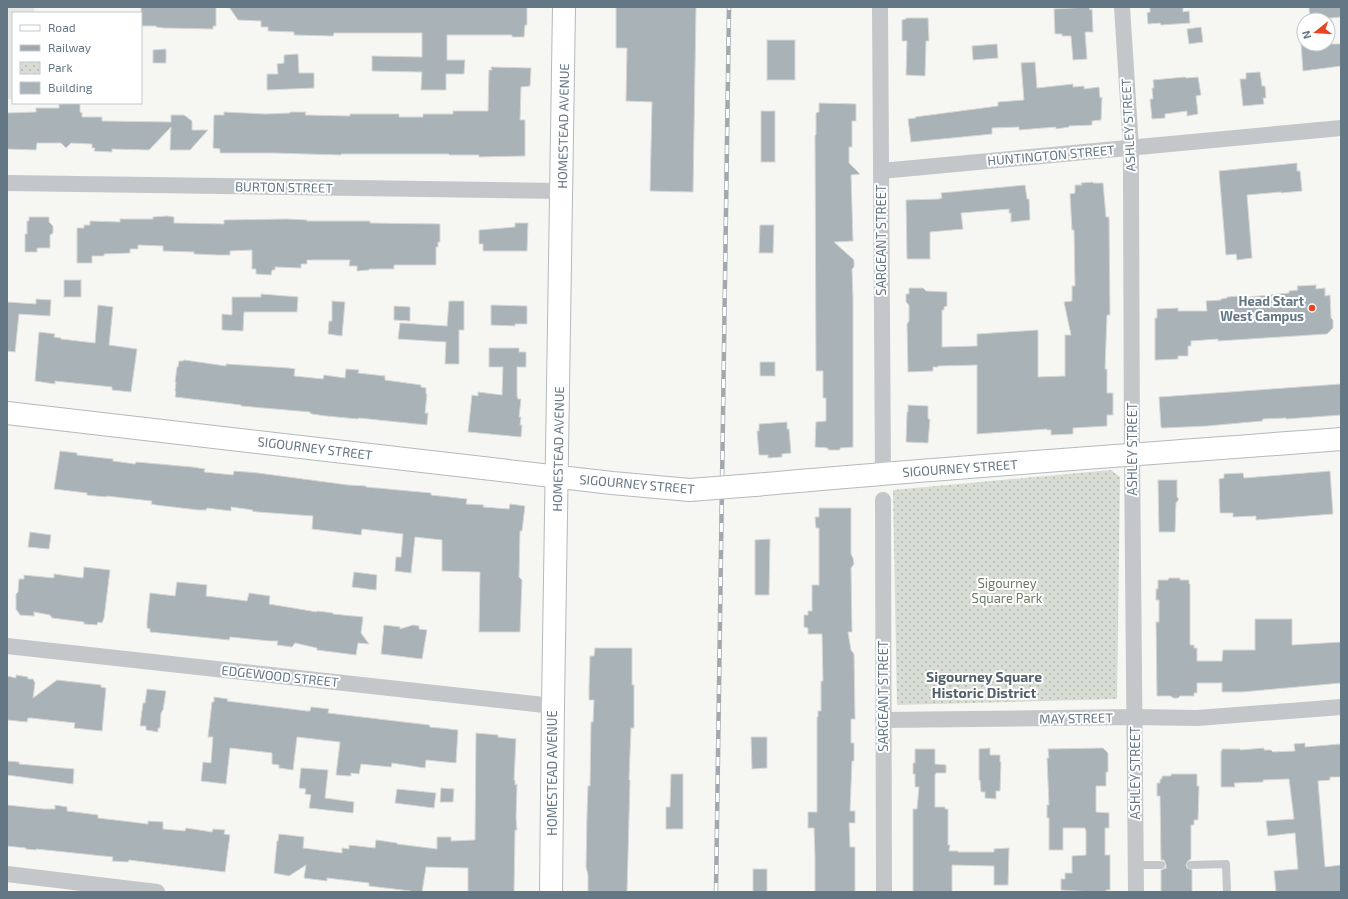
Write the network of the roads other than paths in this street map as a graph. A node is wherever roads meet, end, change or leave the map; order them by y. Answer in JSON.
{"nodes":[{"id":1,"x":564,"y":7,"type":"edge"},
{"id":2,"x":880,"y":7,"type":"edge"},
{"id":3,"x":1122,"y":7,"type":"edge"},
{"id":4,"x":1341,"y":128,"type":"edge"},
{"id":5,"x":1131,"y":148,"type":"junction"},
{"id":6,"x":880,"y":171,"type":"junction"},
{"id":7,"x":7,"y":183,"type":"edge"},
{"id":8,"x":562,"y":190,"type":"junction"},
{"id":9,"x":7,"y":413,"type":"edge"},
{"id":10,"x":1341,"y":439,"type":"edge"},
{"id":11,"x":1132,"y":456,"type":"junction"},
{"id":12,"x":883,"y":473,"type":"junction"},
{"id":13,"x":557,"y":476,"type":"junction"},
{"id":14,"x":883,"y":500,"type":"dead end"},
{"id":15,"x":7,"y":646,"type":"edge"},
{"id":16,"x":553,"y":706,"type":"junction"},
{"id":17,"x":1341,"y":707,"type":"edge"},
{"id":18,"x":1134,"y":717,"type":"junction"},
{"id":19,"x":883,"y":720,"type":"junction"},
{"id":20,"x":1192,"y":864,"type":"dead end"},
{"id":21,"x":1161,"y":865,"type":"dead end"},
{"id":22,"x":1136,"y":866,"type":"junction"},
{"id":23,"x":7,"y":874,"type":"edge"},
{"id":24,"x":157,"y":892,"type":"edge"},
{"id":25,"x":551,"y":892,"type":"edge"},
{"id":26,"x":884,"y":892,"type":"edge"},
{"id":27,"x":1136,"y":892,"type":"edge"},
{"id":28,"x":1227,"y":892,"type":"edge"}],
"edges":[{"from":1,"to":8,"type":"main road","name":"HOMESTEAD AVENUE"},
{"from":2,"to":6,"type":"street","name":"SARGEANT STREET"},
{"from":3,"to":5,"type":"street","name":"ASHLEY STREET"},
{"from":4,"to":5,"type":"street","name":"HUNTINGTON STREET"},
{"from":5,"to":6,"type":"street","name":"HUNTINGTON STREET"},
{"from":5,"to":11,"type":"street","name":"ASHLEY STREET"},
{"from":6,"to":12,"type":"street","name":"SARGEANT STREET"},
{"from":7,"to":8,"type":"street","name":"BURTON STREET"},
{"from":8,"to":13,"type":"main road","name":"HOMESTEAD AVENUE"},
{"from":9,"to":13,"type":"main road","name":"SIGOURNEY STREET"},
{"from":10,"to":11,"type":"main road","name":"SIGOURNEY STREET"},
{"from":11,"to":12,"type":"main road","name":"SIGOURNEY STREET"},
{"from":11,"to":18,"type":"street","name":"ASHLEY STREET"},
{"from":12,"to":13,"type":"main road","name":"SIGOURNEY STREET","bridge":true},
{"from":13,"to":16,"type":"main road","name":"HOMESTEAD AVENUE"},
{"from":14,"to":19,"type":"street","name":"SARGEANT STREET"},
{"from":15,"to":16,"type":"street","name":"EDGEWOOD STREET"},
{"from":16,"to":25,"type":"main road","name":"HOMESTEAD AVENUE"},
{"from":17,"to":18,"type":"street","name":"MAY STREET"},
{"from":18,"to":19,"type":"street","name":"MAY STREET"},
{"from":18,"to":22,"type":"street","name":"ASHLEY STREET"},
{"from":19,"to":26,"type":"street","name":"SARGEANT STREET"},
{"from":20,"to":28,"type":"lane"},
{"from":21,"to":22,"type":"lane"},
{"from":22,"to":27,"type":"street","name":"ASHLEY STREET"},
{"from":23,"to":24,"type":"street"}]}
